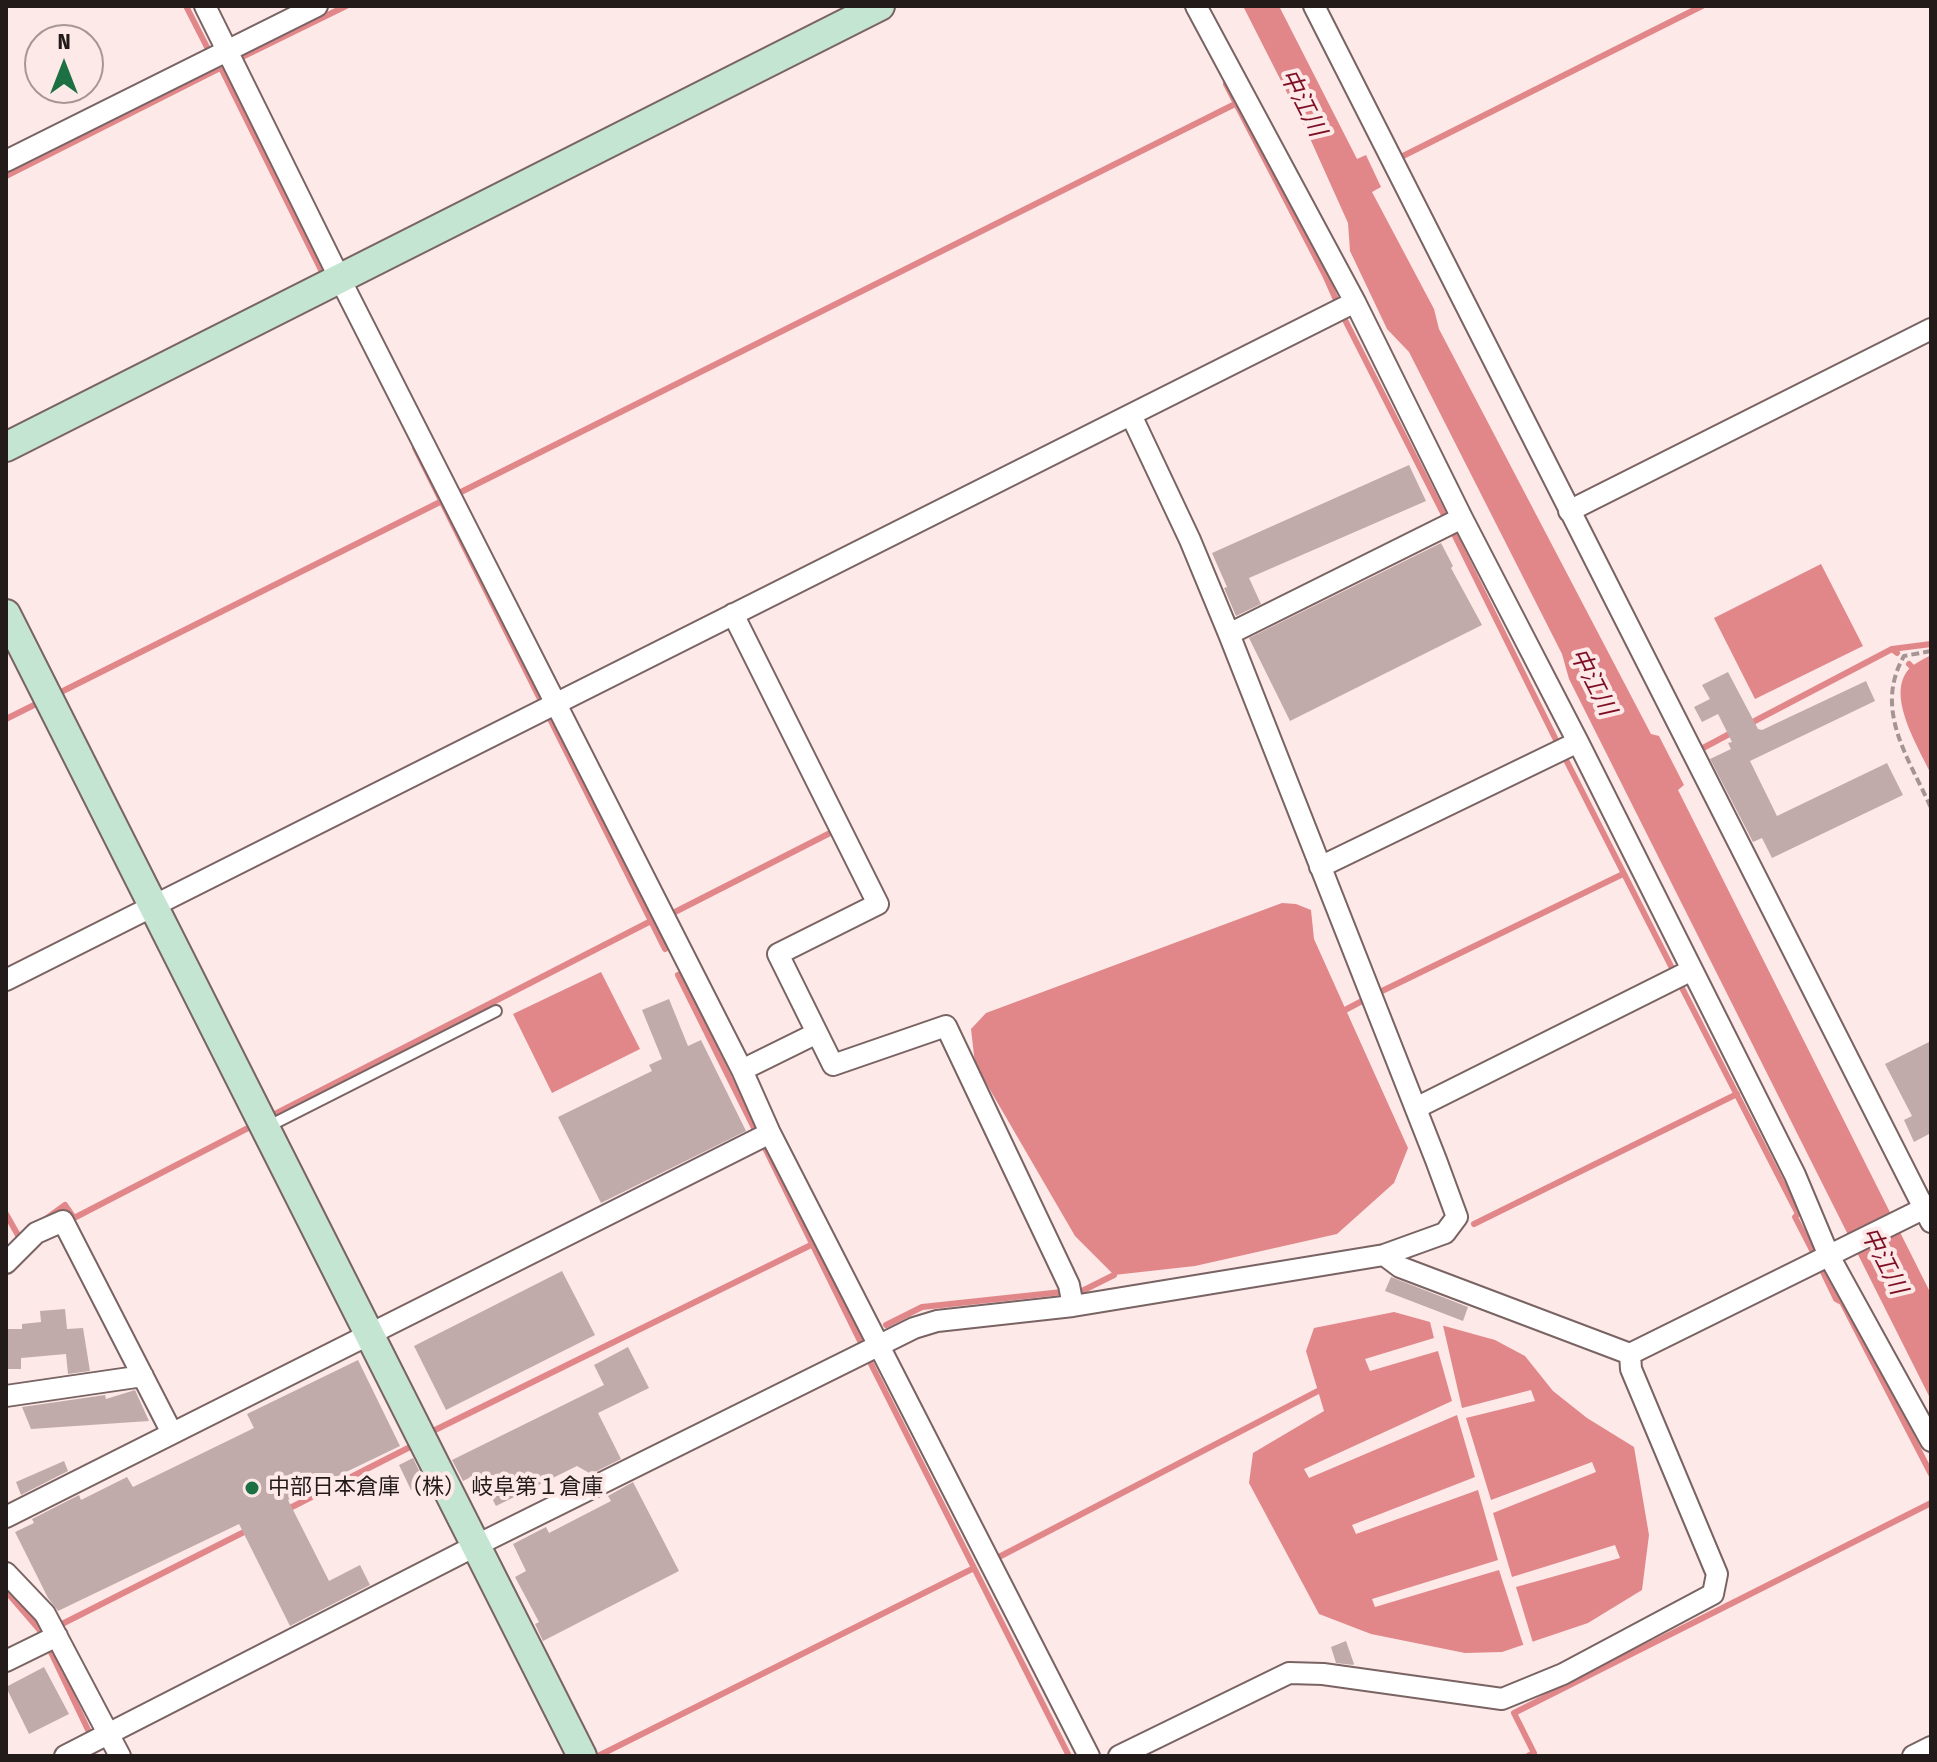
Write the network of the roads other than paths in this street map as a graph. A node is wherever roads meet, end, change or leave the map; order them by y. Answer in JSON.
{"nodes":[{"id":1,"x":205,"y":6,"type":"edge"},
{"id":2,"x":317,"y":6,"type":"edge"},
{"id":3,"x":880,"y":6,"type":"edge"},
{"id":4,"x":1196,"y":6,"type":"edge"},
{"id":5,"x":1314,"y":6,"type":"edge"},
{"id":6,"x":227,"y":51,"type":"junction"},
{"id":7,"x":6,"y":161,"type":"edge"},
{"id":8,"x":339,"y":277,"type":"junction"},
{"id":9,"x":1355,"y":302,"type":"junction"},
{"id":10,"x":1931,"y":329,"type":"edge"},
{"id":11,"x":1131,"y":415,"type":"junction"},
{"id":12,"x":6,"y":447,"type":"edge"},
{"id":13,"x":1569,"y":511,"type":"junction"},
{"id":14,"x":1462,"y":518,"type":"junction"},
{"id":15,"x":6,"y":614,"type":"edge"},
{"id":16,"x":733,"y":614,"type":"junction"},
{"id":17,"x":1229,"y":634,"type":"junction"},
{"id":18,"x":555,"y":703,"type":"junction"},
{"id":19,"x":1578,"y":742,"type":"junction"},
{"id":20,"x":1320,"y":867,"type":"junction"},
{"id":21,"x":152,"y":906,"type":"junction"},
{"id":22,"x":1692,"y":970,"type":"junction"},
{"id":23,"x":6,"y":980,"type":"edge"},
{"id":24,"x":496,"y":1011,"type":"dead end"},
{"id":25,"x":817,"y":1033,"type":"junction"},
{"id":26,"x":742,"y":1070,"type":"junction"},
{"id":27,"x":1416,"y":1108,"type":"junction"},
{"id":28,"x":265,"y":1128,"type":"junction"},
{"id":29,"x":770,"y":1133,"type":"junction"},
{"id":30,"x":1924,"y":1213,"type":"edge"},
{"id":31,"x":1833,"y":1254,"type":"junction"},
{"id":32,"x":1384,"y":1255,"type":"junction"},
{"id":33,"x":6,"y":1263,"type":"edge"},
{"id":34,"x":1073,"y":1306,"type":"junction"},
{"id":35,"x":370,"y":1334,"type":"junction"},
{"id":36,"x":878,"y":1344,"type":"junction"},
{"id":37,"x":1630,"y":1354,"type":"junction"},
{"id":38,"x":143,"y":1376,"type":"junction"},
{"id":39,"x":6,"y":1396,"type":"edge"},
{"id":40,"x":172,"y":1433,"type":"junction"},
{"id":41,"x":1931,"y":1441,"type":"edge"},
{"id":42,"x":6,"y":1517,"type":"edge"},
{"id":43,"x":477,"y":1545,"type":"junction"},
{"id":44,"x":6,"y":1573,"type":"edge"},
{"id":45,"x":57,"y":1636,"type":"junction"},
{"id":46,"x":6,"y":1661,"type":"edge"},
{"id":47,"x":109,"y":1734,"type":"junction"},
{"id":48,"x":1931,"y":1747,"type":"edge"},
{"id":49,"x":65,"y":1756,"type":"edge"},
{"id":50,"x":120,"y":1756,"type":"edge"},
{"id":51,"x":582,"y":1756,"type":"edge"},
{"id":52,"x":1089,"y":1756,"type":"edge"},
{"id":53,"x":1119,"y":1756,"type":"edge"},
{"id":54,"x":1913,"y":1756,"type":"edge"}],
"edges":[{"from":1,"to":6,"type":"street"},
{"from":2,"to":6,"type":"street"},
{"from":3,"to":8,"type":"street"},
{"from":4,"to":9,"type":"street"},
{"from":5,"to":13,"type":"street"},
{"from":6,"to":7,"type":"street"},
{"from":6,"to":8,"type":"street"},
{"from":8,"to":12,"type":"street"},
{"from":8,"to":18,"type":"street"},
{"from":9,"to":11,"type":"street"},
{"from":9,"to":14,"type":"street"},
{"from":10,"to":13,"type":"street"},
{"from":11,"to":16,"type":"street"},
{"from":11,"to":17,"type":"street"},
{"from":13,"to":30,"type":"street"},
{"from":14,"to":17,"type":"street"},
{"from":14,"to":19,"type":"street"},
{"from":15,"to":21,"type":"street"},
{"from":16,"to":18,"type":"street"},
{"from":16,"to":25,"type":"street"},
{"from":17,"to":20,"type":"street"},
{"from":18,"to":21,"type":"street"},
{"from":18,"to":26,"type":"street"},
{"from":19,"to":20,"type":"street"},
{"from":19,"to":22,"type":"street"},
{"from":20,"to":27,"type":"street"},
{"from":21,"to":23,"type":"street"},
{"from":21,"to":28,"type":"street"},
{"from":22,"to":27,"type":"street"},
{"from":22,"to":31,"type":"street"},
{"from":24,"to":28,"type":"lane"},
{"from":25,"to":26,"type":"street"},
{"from":25,"to":34,"type":"street"},
{"from":26,"to":29,"type":"street"},
{"from":27,"to":32,"type":"street"},
{"from":28,"to":35,"type":"street"},
{"from":29,"to":35,"type":"street"},
{"from":29,"to":36,"type":"street"},
{"from":30,"to":31,"type":"street"},
{"from":31,"to":37,"type":"street"},
{"from":31,"to":41,"type":"street"},
{"from":32,"to":34,"type":"street"},
{"from":32,"to":37,"type":"street"},
{"from":33,"to":38,"type":"street"},
{"from":34,"to":36,"type":"street"},
{"from":35,"to":40,"type":"street"},
{"from":35,"to":43,"type":"street"},
{"from":36,"to":43,"type":"street"},
{"from":36,"to":52,"type":"street"},
{"from":37,"to":53,"type":"street"},
{"from":38,"to":39,"type":"street"},
{"from":38,"to":40,"type":"street"},
{"from":40,"to":42,"type":"street"},
{"from":43,"to":47,"type":"street"},
{"from":43,"to":51,"type":"street"},
{"from":44,"to":45,"type":"street"},
{"from":45,"to":46,"type":"street"},
{"from":45,"to":47,"type":"street"},
{"from":47,"to":49,"type":"street"},
{"from":47,"to":50,"type":"street"},
{"from":48,"to":54,"type":"street"}]}
